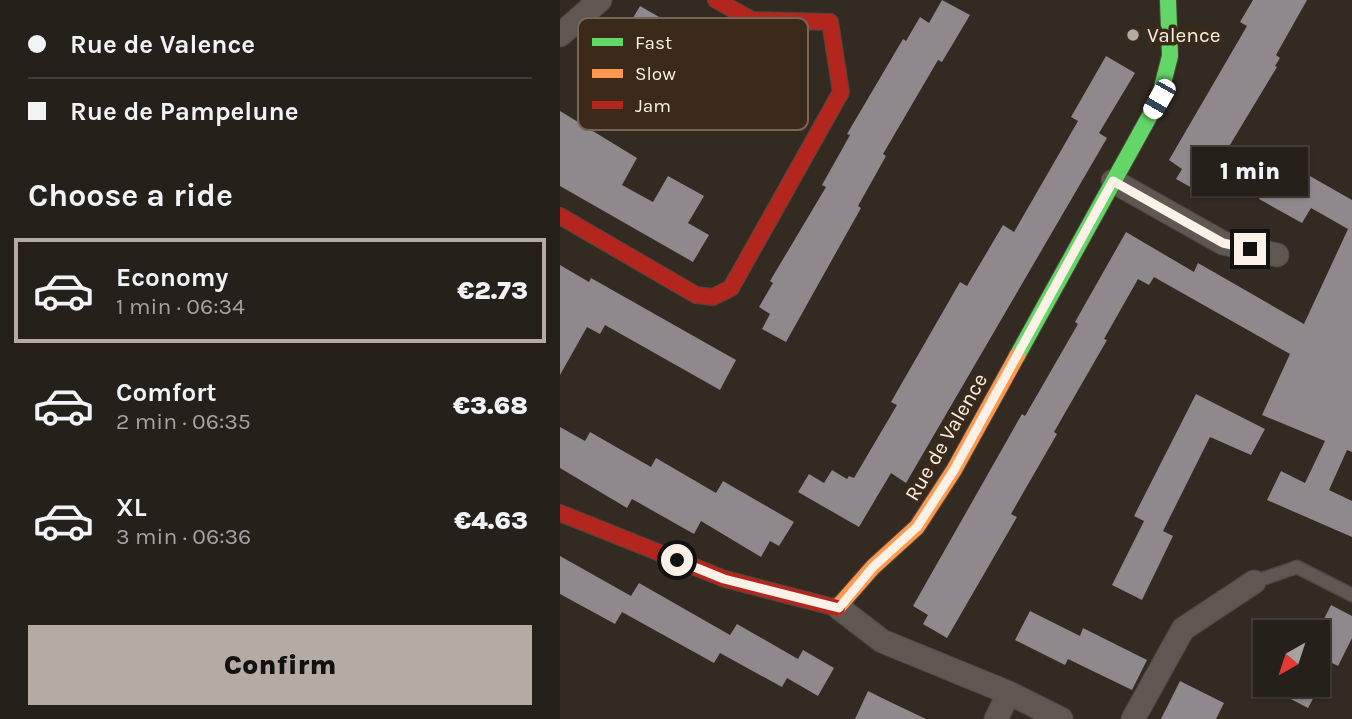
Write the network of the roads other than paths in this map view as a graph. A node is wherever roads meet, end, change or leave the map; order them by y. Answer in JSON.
{"nodes":[{"id":1,"x":600,"y":0,"type":"edge"},
{"id":2,"x":716,"y":0,"type":"edge"},
{"id":3,"x":1168,"y":0,"type":"edge"},
{"id":4,"x":579,"y":18,"type":"edge"},
{"id":5,"x":748,"y":18,"type":"edge"},
{"id":6,"x":578,"y":19,"type":"edge"},
{"id":7,"x":808,"y":21,"type":"edge"},
{"id":8,"x":560,"y":35,"type":"edge"},
{"id":9,"x":1113,"y":181,"type":"junction"},
{"id":10,"x":560,"y":216,"type":"edge"},
{"id":11,"x":1277,"y":256,"type":"dead end"},
{"id":12,"x":560,"y":513,"type":"edge"},
{"id":13,"x":1254,"y":582,"type":"joint"},
{"id":14,"x":1352,"y":595,"type":"edge"},
{"id":15,"x":839,"y":608,"type":"junction"},
{"id":16,"x":1009,"y":693,"type":"junction"},
{"id":17,"x":996,"y":719,"type":"edge"},
{"id":18,"x":1061,"y":719,"type":"edge"},
{"id":19,"x":1133,"y":719,"type":"edge"}],
"edges":[{"from":1,"to":4,"type":"street"},
{"from":2,"to":5,"type":"street"},
{"from":3,"to":9,"type":"street","name":"Rue de Valence"},
{"from":6,"to":8,"type":"street"},
{"from":7,"to":10,"type":"street"},
{"from":9,"to":11,"type":"street"},
{"from":9,"to":15,"type":"street","name":"Rue de Valence"},
{"from":12,"to":15,"type":"street"},
{"from":13,"to":14,"type":"lane"},
{"from":13,"to":19,"type":"street"},
{"from":15,"to":16,"type":"street"},
{"from":16,"to":17,"type":"street"},
{"from":16,"to":18,"type":"street"}]}
